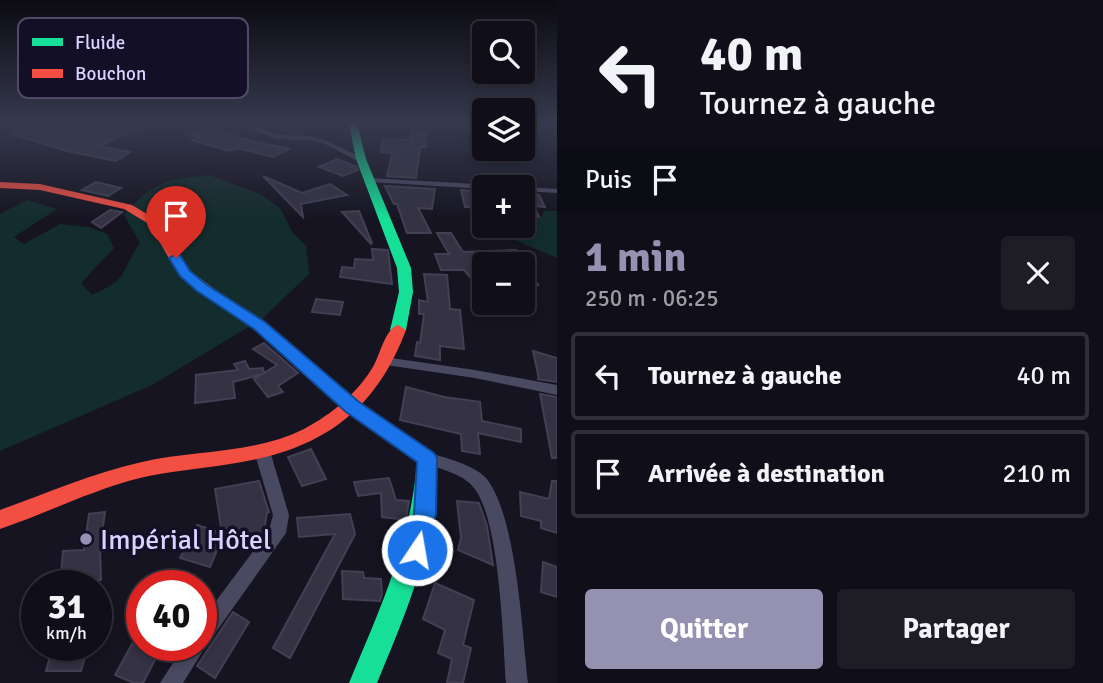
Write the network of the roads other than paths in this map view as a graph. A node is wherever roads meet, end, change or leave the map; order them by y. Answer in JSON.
{"nodes":[{"id":1,"x":354,"y":156,"type":"edge"},
{"id":2,"x":360,"y":156,"type":"edge"},
{"id":3,"x":361,"y":159,"type":"junction"},
{"id":4,"x":371,"y":180,"type":"junction"},
{"id":5,"x":0,"y":186,"type":"edge"},
{"id":6,"x":472,"y":186,"type":"edge"},
{"id":7,"x":535,"y":190,"type":"edge"},
{"id":8,"x":557,"y":191,"type":"edge"},
{"id":9,"x":384,"y":361,"type":"junction"},
{"id":10,"x":557,"y":390,"type":"edge"},
{"id":11,"x":353,"y":407,"type":"junction"},
{"id":12,"x":262,"y":451,"type":"junction"},
{"id":13,"x":427,"y":458,"type":"junction"},
{"id":14,"x":0,"y":520,"type":"edge"},
{"id":15,"x":217,"y":616,"type":"edge"},
{"id":16,"x":186,"y":661,"type":"edge"},
{"id":17,"x":171,"y":683,"type":"edge"},
{"id":18,"x":363,"y":683,"type":"edge"},
{"id":19,"x":517,"y":683,"type":"edge"}],
"edges":[{"from":1,"to":3,"type":"street"},
{"from":2,"to":3,"type":"street"},
{"from":3,"to":4,"type":"street"},
{"from":4,"to":6,"type":"street"},
{"from":4,"to":9,"type":"street"},
{"from":5,"to":11,"type":"street"},
{"from":7,"to":8,"type":"street"},
{"from":9,"to":10,"type":"street"},
{"from":9,"to":11,"type":"street"},
{"from":11,"to":12,"type":"street"},
{"from":11,"to":13,"type":"street"},
{"from":12,"to":14,"type":"street"},
{"from":12,"to":15,"type":"street"},
{"from":13,"to":18,"type":"street"},
{"from":13,"to":19,"type":"street"},
{"from":16,"to":17,"type":"street"}]}
